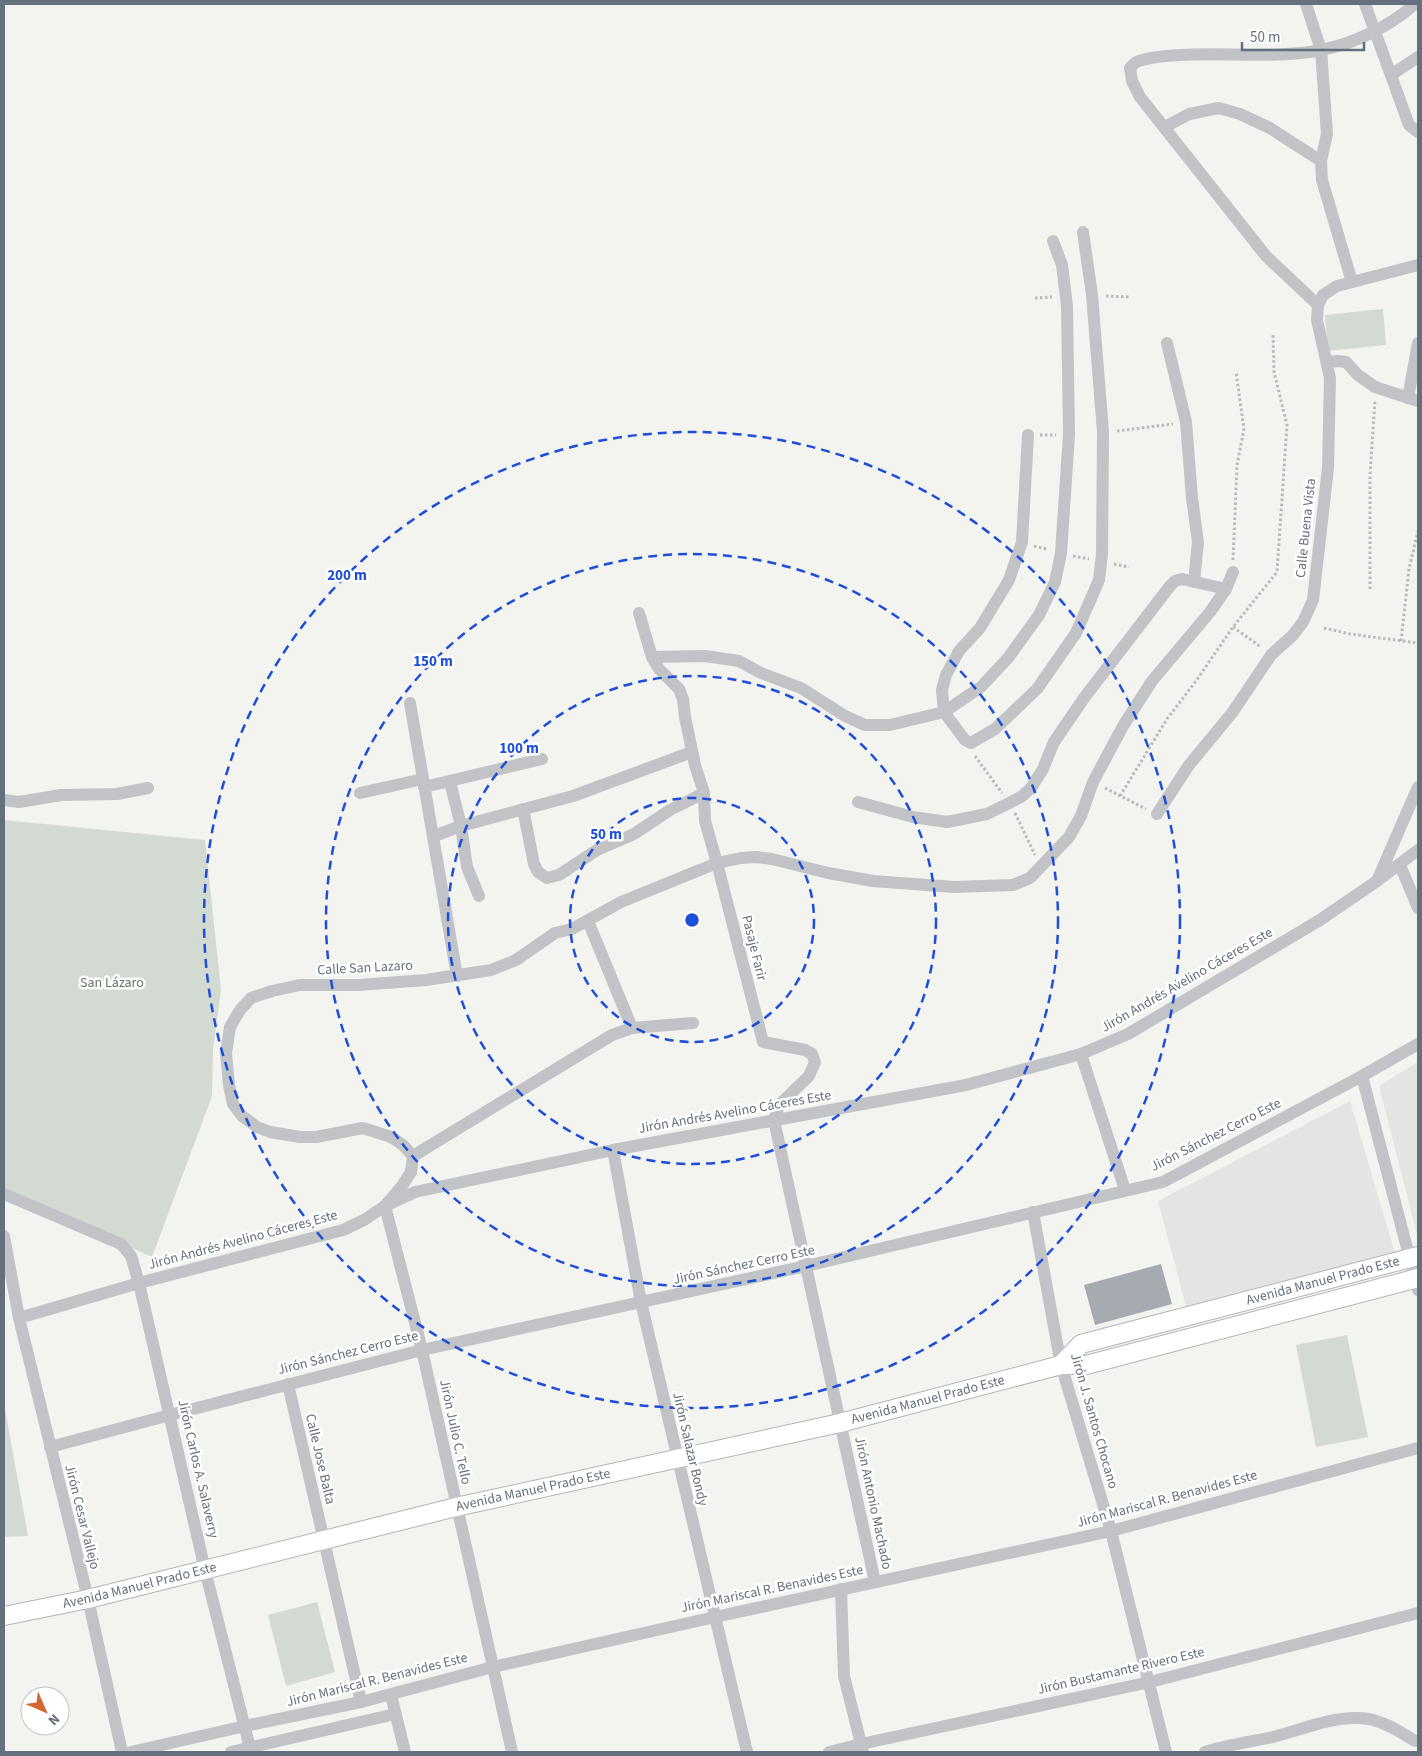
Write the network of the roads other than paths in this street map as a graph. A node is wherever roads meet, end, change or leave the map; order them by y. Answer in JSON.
{"nodes":[{"id":1,"x":1306,"y":4,"type":"edge"},
{"id":2,"x":1365,"y":4,"type":"edge"},
{"id":3,"x":1415,"y":4,"type":"edge"},
{"id":4,"x":1375,"y":31,"type":"junction"},
{"id":5,"x":1321,"y":50,"type":"junction"},
{"id":6,"x":1418,"y":57,"type":"edge"},
{"id":7,"x":1391,"y":75,"type":"junction"},
{"id":8,"x":1165,"y":127,"type":"junction"},
{"id":9,"x":1418,"y":132,"type":"edge"},
{"id":10,"x":1321,"y":161,"type":"junction"},
{"id":11,"x":1083,"y":232,"type":"dead end"},
{"id":12,"x":1053,"y":241,"type":"dead end"},
{"id":13,"x":1418,"y":265,"type":"edge"},
{"id":14,"x":1352,"y":282,"type":"junction"},
{"id":15,"x":1318,"y":305,"type":"junction"},
{"id":16,"x":1166,"y":343,"type":"dead end"},
{"id":17,"x":1418,"y":343,"type":"edge"},
{"id":18,"x":1328,"y":362,"type":"junction"},
{"id":19,"x":1413,"y":399,"type":"edge"},
{"id":20,"x":1028,"y":435,"type":"dead end"},
{"id":21,"x":1233,"y":572,"type":"road end"},
{"id":22,"x":1194,"y":582,"type":"junction"},
{"id":23,"x":1226,"y":589,"type":"junction"},
{"id":24,"x":639,"y":613,"type":"dead end"},
{"id":25,"x":652,"y":657,"type":"junction"},
{"id":26,"x":410,"y":703,"type":"dead end"},
{"id":27,"x":944,"y":712,"type":"junction"},
{"id":28,"x":692,"y":752,"type":"junction"},
{"id":29,"x":542,"y":759,"type":"dead end"},
{"id":30,"x":450,"y":782,"type":"junction"},
{"id":31,"x":423,"y":783,"type":"junction"},
{"id":32,"x":1418,"y":786,"type":"edge"},
{"id":33,"x":148,"y":788,"type":"dead end"},
{"id":34,"x":360,"y":793,"type":"dead end"},
{"id":35,"x":704,"y":793,"type":"junction"},
{"id":36,"x":4,"y":800,"type":"edge"},
{"id":37,"x":858,"y":802,"type":"dead end"},
{"id":38,"x":523,"y":809,"type":"junction"},
{"id":39,"x":1157,"y":814,"type":"road end"},
{"id":40,"x":461,"y":826,"type":"junction"},
{"id":41,"x":434,"y":836,"type":"junction"},
{"id":42,"x":1418,"y":850,"type":"edge"},
{"id":43,"x":717,"y":862,"type":"junction"},
{"id":44,"x":1400,"y":865,"type":"junction"},
{"id":45,"x":1378,"y":881,"type":"junction"},
{"id":46,"x":479,"y":896,"type":"dead end"},
{"id":47,"x":1418,"y":908,"type":"edge"},
{"id":48,"x":588,"y":921,"type":"junction"},
{"id":49,"x":457,"y":976,"type":"junction"},
{"id":50,"x":693,"y":1023,"type":"dead end"},
{"id":51,"x":632,"y":1028,"type":"junction"},
{"id":52,"x":1418,"y":1044,"type":"edge"},
{"id":53,"x":1081,"y":1054,"type":"junction"},
{"id":54,"x":1362,"y":1076,"type":"junction"},
{"id":55,"x":774,"y":1120,"type":"junction"},
{"id":56,"x":613,"y":1150,"type":"junction"},
{"id":57,"x":413,"y":1156,"type":"junction"},
{"id":58,"x":1125,"y":1190,"type":"junction"},
{"id":59,"x":4,"y":1194,"type":"edge"},
{"id":60,"x":385,"y":1206,"type":"junction"},
{"id":61,"x":1033,"y":1212,"type":"junction"},
{"id":62,"x":4,"y":1236,"type":"edge"},
{"id":63,"x":1414,"y":1258,"type":"edge"},
{"id":64,"x":806,"y":1266,"type":"junction"},
{"id":65,"x":1417,"y":1282,"type":"edge"},
{"id":66,"x":139,"y":1283,"type":"junction"},
{"id":67,"x":641,"y":1302,"type":"junction"},
{"id":68,"x":19,"y":1318,"type":"junction"},
{"id":69,"x":422,"y":1350,"type":"junction"},
{"id":70,"x":1061,"y":1365,"type":"junction"},
{"id":71,"x":288,"y":1384,"type":"junction"},
{"id":72,"x":170,"y":1414,"type":"junction"},
{"id":73,"x":840,"y":1423,"type":"junction"},
{"id":74,"x":50,"y":1447,"type":"junction"},
{"id":75,"x":1418,"y":1448,"type":"edge"},
{"id":76,"x":677,"y":1458,"type":"junction"},
{"id":77,"x":456,"y":1507,"type":"junction"},
{"id":78,"x":1111,"y":1531,"type":"junction"},
{"id":79,"x":324,"y":1540,"type":"junction"},
{"id":80,"x":205,"y":1570,"type":"junction"},
{"id":81,"x":875,"y":1582,"type":"junction"},
{"id":82,"x":841,"y":1589,"type":"junction"},
{"id":83,"x":88,"y":1599,"type":"junction"},
{"id":84,"x":1418,"y":1613,"type":"edge"},
{"id":85,"x":4,"y":1616,"type":"edge"},
{"id":86,"x":715,"y":1617,"type":"junction"},
{"id":87,"x":493,"y":1667,"type":"junction"},
{"id":88,"x":1150,"y":1682,"type":"junction"},
{"id":89,"x":391,"y":1695,"type":"junction"},
{"id":90,"x":361,"y":1702,"type":"junction"},
{"id":91,"x":395,"y":1714,"type":"junction"},
{"id":92,"x":245,"y":1726,"type":"junction"},
{"id":93,"x":1418,"y":1741,"type":"edge"},
{"id":94,"x":250,"y":1748,"type":"junction"},
{"id":95,"x":862,"y":1748,"type":"edge"},
{"id":96,"x":122,"y":1752,"type":"edge"},
{"id":97,"x":131,"y":1752,"type":"edge"},
{"id":98,"x":231,"y":1752,"type":"edge"},
{"id":99,"x":405,"y":1752,"type":"edge"},
{"id":100,"x":512,"y":1752,"type":"edge"},
{"id":101,"x":747,"y":1752,"type":"edge"},
{"id":102,"x":829,"y":1752,"type":"edge"},
{"id":103,"x":1166,"y":1752,"type":"edge"},
{"id":104,"x":1205,"y":1752,"type":"edge"}],
"edges":[{"from":1,"to":5,"type":"street"},
{"from":2,"to":4,"type":"street"},
{"from":3,"to":4,"type":"street"},
{"from":4,"to":5,"type":"street"},
{"from":4,"to":7,"type":"street"},
{"from":5,"to":8,"type":"street"},
{"from":5,"to":10,"type":"street"},
{"from":6,"to":7,"type":"street"},
{"from":7,"to":9,"type":"street"},
{"from":8,"to":10,"type":"street"},
{"from":8,"to":15,"type":"street"},
{"from":10,"to":14,"type":"street"},
{"from":11,"to":27,"type":"street"},
{"from":12,"to":27,"type":"street"},
{"from":13,"to":14,"type":"street"},
{"from":14,"to":15,"type":"street"},
{"from":15,"to":18,"type":"street","name":"Calle Buena Vista"},
{"from":16,"to":22,"type":"street"},
{"from":17,"to":19,"type":"street"},
{"from":18,"to":19,"type":"street"},
{"from":18,"to":39,"type":"street","name":"Calle Buena Vista"},
{"from":20,"to":27,"type":"street"},
{"from":21,"to":23,"type":"street","name":"Calle San Lazaro"},
{"from":22,"to":23,"type":"street"},
{"from":22,"to":37,"type":"street"},
{"from":23,"to":43,"type":"street","name":"Calle San Lazaro"},
{"from":24,"to":25,"type":"street","name":"Pasaje Farir"},
{"from":25,"to":27,"type":"street"},
{"from":25,"to":28,"type":"street","name":"Pasaje Farir"},
{"from":26,"to":31,"type":"street"},
{"from":28,"to":35,"type":"street","name":"Pasaje Farir"},
{"from":28,"to":38,"type":"street"},
{"from":29,"to":30,"type":"street"},
{"from":30,"to":31,"type":"street"},
{"from":30,"to":40,"type":"street"},
{"from":31,"to":34,"type":"street"},
{"from":31,"to":41,"type":"street"},
{"from":32,"to":45,"type":"street"},
{"from":33,"to":36,"type":"street"},
{"from":35,"to":38,"type":"street"},
{"from":35,"to":43,"type":"street","name":"Pasaje Farir"},
{"from":38,"to":40,"type":"street"},
{"from":40,"to":41,"type":"street"},
{"from":40,"to":46,"type":"street"},
{"from":41,"to":49,"type":"street"},
{"from":42,"to":44,"type":"street","name":"Jirón Andrés Avelino Cáceres Este"},
{"from":43,"to":48,"type":"street","name":"Calle San Lazaro"},
{"from":43,"to":55,"type":"street","name":"Pasaje Farir"},
{"from":44,"to":45,"type":"street","name":"Jirón Andrés Avelino Cáceres Este"},
{"from":44,"to":47,"type":"street"},
{"from":45,"to":53,"type":"street","name":"Jirón Andrés Avelino Cáceres Este"},
{"from":48,"to":49,"type":"street","name":"Calle San Lazaro"},
{"from":48,"to":51,"type":"street"},
{"from":49,"to":57,"type":"street","name":"Calle San Lazaro"},
{"from":50,"to":51,"type":"street"},
{"from":51,"to":57,"type":"street"},
{"from":52,"to":54,"type":"street","name":"Jirón Sánchez Cerro Este"},
{"from":53,"to":55,"type":"street","name":"Jirón Andrés Avelino Cáceres Este"},
{"from":53,"to":58,"type":"street"},
{"from":54,"to":58,"type":"street","name":"Jirón Sánchez Cerro Este"},
{"from":54,"to":63,"type":"street"},
{"from":55,"to":56,"type":"street","name":"Jirón Andrés Avelino Cáceres Este"},
{"from":55,"to":64,"type":"street","name":"Jirón Antonio Machado"},
{"from":56,"to":60,"type":"street","name":"Jirón Andrés Avelino Cáceres Este"},
{"from":56,"to":67,"type":"street","name":"Jirón Salazar Bondy"},
{"from":57,"to":60,"type":"street"},
{"from":58,"to":61,"type":"street","name":"Jirón Sánchez Cerro Este"},
{"from":59,"to":66,"type":"street","name":"Jirón Carlos A. Salaverry"},
{"from":60,"to":66,"type":"street","name":"Jirón Andrés Avelino Cáceres Este"},
{"from":60,"to":69,"type":"street","name":"Jirón Julio C. Tello"},
{"from":61,"to":64,"type":"street","name":"Jirón Sánchez Cerro Este"},
{"from":61,"to":70,"type":"street","name":"Jirón J. Santos Chocano"},
{"from":62,"to":68,"type":"street","name":"Jirón Cesar Vallejo"},
{"from":63,"to":65,"type":"street"},
{"from":63,"to":70,"type":"street","name":"Avenida Manuel Prado Este"},
{"from":64,"to":67,"type":"street","name":"Jirón Sánchez Cerro Este"},
{"from":64,"to":73,"type":"street","name":"Jirón Antonio Machado"},
{"from":65,"to":70,"type":"street","name":"Avenida Manuel Prado Este"},
{"from":66,"to":68,"type":"street","name":"Jirón Andrés Avelino Cáceres Este"},
{"from":66,"to":72,"type":"street","name":"Jirón Carlos A. Salaverry"},
{"from":67,"to":69,"type":"street","name":"Jirón Sánchez Cerro Este"},
{"from":67,"to":76,"type":"street","name":"Jirón Salazar Bondy"},
{"from":68,"to":74,"type":"street","name":"Jirón Cesar Vallejo"},
{"from":69,"to":71,"type":"street","name":"Jirón Sánchez Cerro Este"},
{"from":69,"to":77,"type":"street","name":"Jirón Julio C. Tello"},
{"from":70,"to":73,"type":"street","name":"Avenida Manuel Prado Este"},
{"from":70,"to":78,"type":"street","name":"Jirón J. Santos Chocano"},
{"from":71,"to":72,"type":"street","name":"Jirón Sánchez Cerro Este"},
{"from":71,"to":79,"type":"street","name":"Calle Jose Balta"},
{"from":72,"to":74,"type":"street","name":"Jirón Sánchez Cerro Este"},
{"from":72,"to":80,"type":"street","name":"Jirón Carlos A. Salaverry"},
{"from":73,"to":76,"type":"street","name":"Avenida Manuel Prado Este"},
{"from":73,"to":81,"type":"street","name":"Jirón Antonio Machado"},
{"from":74,"to":83,"type":"street","name":"Jirón Cesar Vallejo"},
{"from":75,"to":78,"type":"street","name":"Jirón Mariscal R. Benavides Este"},
{"from":76,"to":77,"type":"street","name":"Avenida Manuel Prado Este"},
{"from":76,"to":86,"type":"street","name":"Jirón Salazar Bondy"},
{"from":77,"to":79,"type":"street","name":"Avenida Manuel Prado Este"},
{"from":77,"to":87,"type":"street","name":"Jirón Julio C. Tello"},
{"from":78,"to":81,"type":"street","name":"Jirón Mariscal R. Benavides Este"},
{"from":78,"to":88,"type":"street","name":"Jirón J. Santos Chocano"},
{"from":79,"to":80,"type":"street","name":"Avenida Manuel Prado Este"},
{"from":79,"to":90,"type":"street","name":"Calle Jose Balta"},
{"from":80,"to":83,"type":"street","name":"Avenida Manuel Prado Este"},
{"from":80,"to":92,"type":"street","name":"Jirón Carlos A. Salaverry"},
{"from":81,"to":82,"type":"street","name":"Jirón Mariscal R. Benavides Este"},
{"from":82,"to":86,"type":"street","name":"Jirón Mariscal R. Benavides Este"},
{"from":82,"to":95,"type":"street"},
{"from":83,"to":85,"type":"street","name":"Avenida Manuel Prado Este"},
{"from":83,"to":96,"type":"street","name":"Jirón Cesar Vallejo"},
{"from":84,"to":88,"type":"street","name":"Jirón Bustamante Rivero Este"},
{"from":86,"to":87,"type":"street","name":"Jirón Mariscal R. Benavides Este"},
{"from":86,"to":101,"type":"street","name":"Jirón Salazar Bondy"},
{"from":87,"to":89,"type":"street","name":"Jirón Mariscal R. Benavides Este"},
{"from":87,"to":100,"type":"street","name":"Jirón Julio C. Tello"},
{"from":88,"to":95,"type":"street","name":"Jirón Bustamante Rivero Este"},
{"from":88,"to":103,"type":"street","name":"Jirón J. Santos Chocano"},
{"from":89,"to":90,"type":"street","name":"Jirón Mariscal R. Benavides Este"},
{"from":89,"to":91,"type":"street"},
{"from":90,"to":92,"type":"street","name":"Jirón Mariscal R. Benavides Este"},
{"from":91,"to":94,"type":"street"},
{"from":91,"to":99,"type":"street"},
{"from":92,"to":94,"type":"street","name":"Jirón Carlos A. Salaverry"},
{"from":92,"to":97,"type":"street","name":"Jirón Mariscal R. Benavides Este"},
{"from":93,"to":104,"type":"street"},
{"from":94,"to":98,"type":"street"},
{"from":95,"to":102,"type":"street","name":"Jirón Bustamante Rivero Este"}]}
